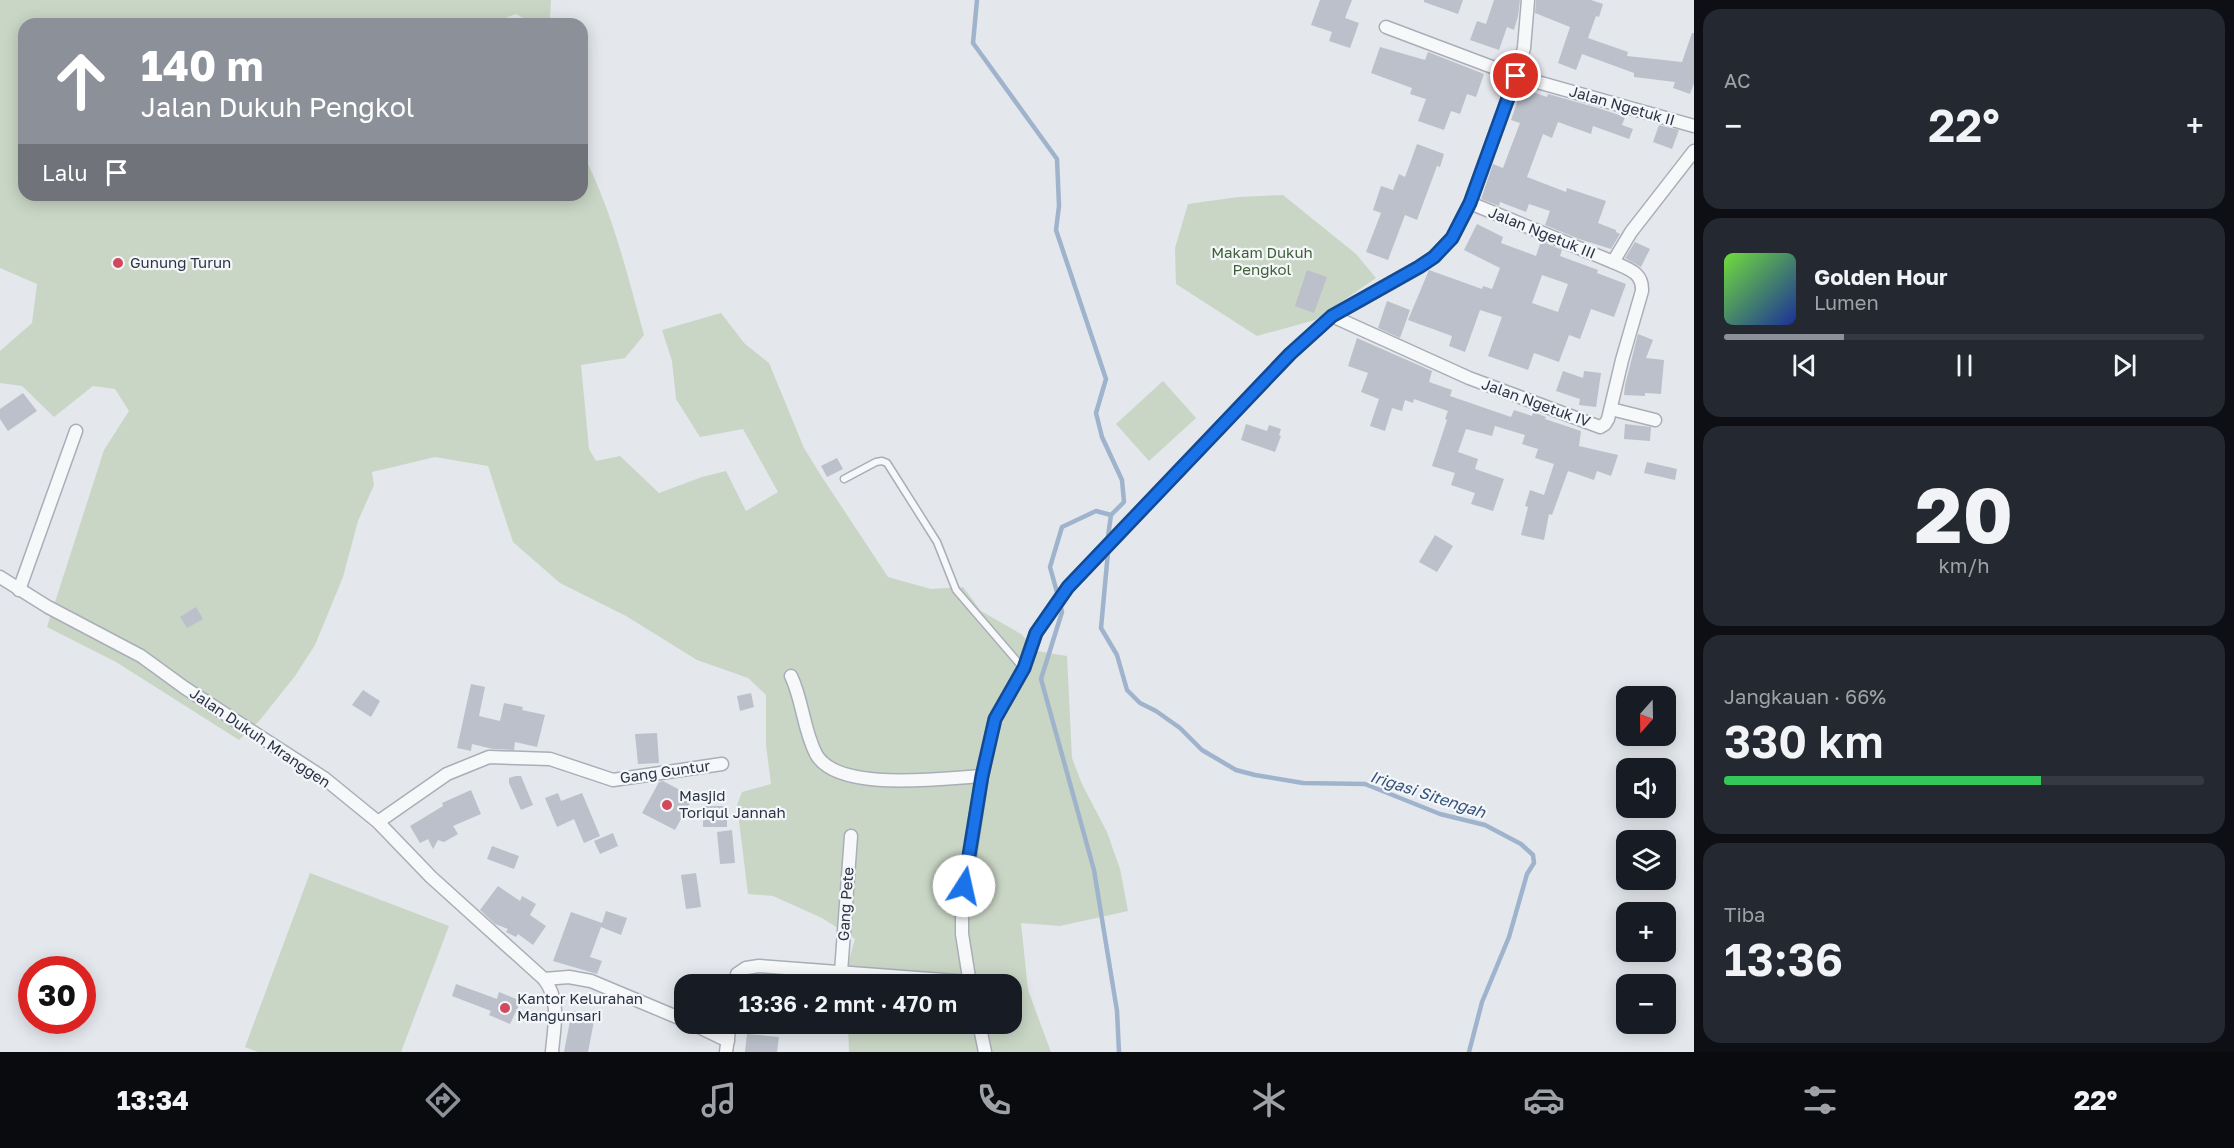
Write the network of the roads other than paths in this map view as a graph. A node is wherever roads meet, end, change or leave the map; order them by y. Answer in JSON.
{"nodes":[{"id":1,"x":1528,"y":0,"type":"edge"},
{"id":2,"x":1386,"y":27,"type":"dead end"},
{"id":3,"x":1516,"y":76,"type":"junction"},
{"id":4,"x":1694,"y":126,"type":"edge"},
{"id":5,"x":1694,"y":151,"type":"edge"},
{"id":6,"x":1470,"y":203,"type":"junction"},
{"id":7,"x":1613,"y":262,"type":"junction"},
{"id":8,"x":1332,"y":316,"type":"junction"},
{"id":9,"x":1611,"y":409,"type":"junction"},
{"id":10,"x":1655,"y":420,"type":"dead end"},
{"id":11,"x":76,"y":431,"type":"dead end"},
{"id":12,"x":844,"y":479,"type":"dead end"},
{"id":13,"x":0,"y":578,"type":"edge"},
{"id":14,"x":19,"y":591,"type":"junction"},
{"id":15,"x":1024,"y":668,"type":"junction"},
{"id":16,"x":791,"y":676,"type":"dead end"},
{"id":17,"x":722,"y":764,"type":"dead end"},
{"id":18,"x":982,"y":776,"type":"junction"},
{"id":19,"x":378,"y":822,"type":"junction"},
{"id":20,"x":851,"y":836,"type":"dead end"},
{"id":21,"x":841,"y":972,"type":"junction"},
{"id":22,"x":741,"y":974,"type":"edge"},
{"id":23,"x":864,"y":974,"type":"edge"},
{"id":24,"x":969,"y":974,"type":"edge"},
{"id":25,"x":544,"y":979,"type":"junction"},
{"id":26,"x":674,"y":1016,"type":"edge"},
{"id":27,"x":708,"y":1034,"type":"edge"},
{"id":28,"x":981,"y":1034,"type":"edge"},
{"id":29,"x":727,"y":1047,"type":"edge"},
{"id":30,"x":552,"y":1052,"type":"edge"},
{"id":31,"x":985,"y":1052,"type":"edge"}],
"edges":[{"from":1,"to":3,"type":"street"},
{"from":2,"to":3,"type":"street","name":"Jalan Ngetuk II"},
{"from":3,"to":4,"type":"street","name":"Jalan Ngetuk II"},
{"from":3,"to":6,"type":"street"},
{"from":5,"to":7,"type":"street"},
{"from":6,"to":7,"type":"street","name":"Jalan Ngetuk III"},
{"from":6,"to":8,"type":"street"},
{"from":7,"to":9,"type":"street","name":"Jalan Ngetuk IV"},
{"from":8,"to":9,"type":"street","name":"Jalan Ngetuk IV"},
{"from":8,"to":15,"type":"street"},
{"from":9,"to":10,"type":"street"},
{"from":11,"to":14,"type":"street"},
{"from":12,"to":15,"type":"lane"},
{"from":13,"to":14,"type":"street","name":"Jalan Dukuh Mranggen"},
{"from":14,"to":19,"type":"street","name":"Jalan Dukuh Mranggen"},
{"from":15,"to":18,"type":"street"},
{"from":16,"to":18,"type":"street"},
{"from":17,"to":19,"type":"street","name":"Gang Guntur"},
{"from":18,"to":24,"type":"street"},
{"from":19,"to":25,"type":"street","name":"Jalan Dukuh Mranggen"},
{"from":20,"to":21,"type":"street","name":"Gang Pete"},
{"from":21,"to":22,"type":"street"},
{"from":21,"to":23,"type":"street"},
{"from":25,"to":26,"type":"street"},
{"from":25,"to":30,"type":"street","name":"Jalan Dukuh Mranggen"},
{"from":27,"to":29,"type":"street"},
{"from":28,"to":31,"type":"street"}]}
